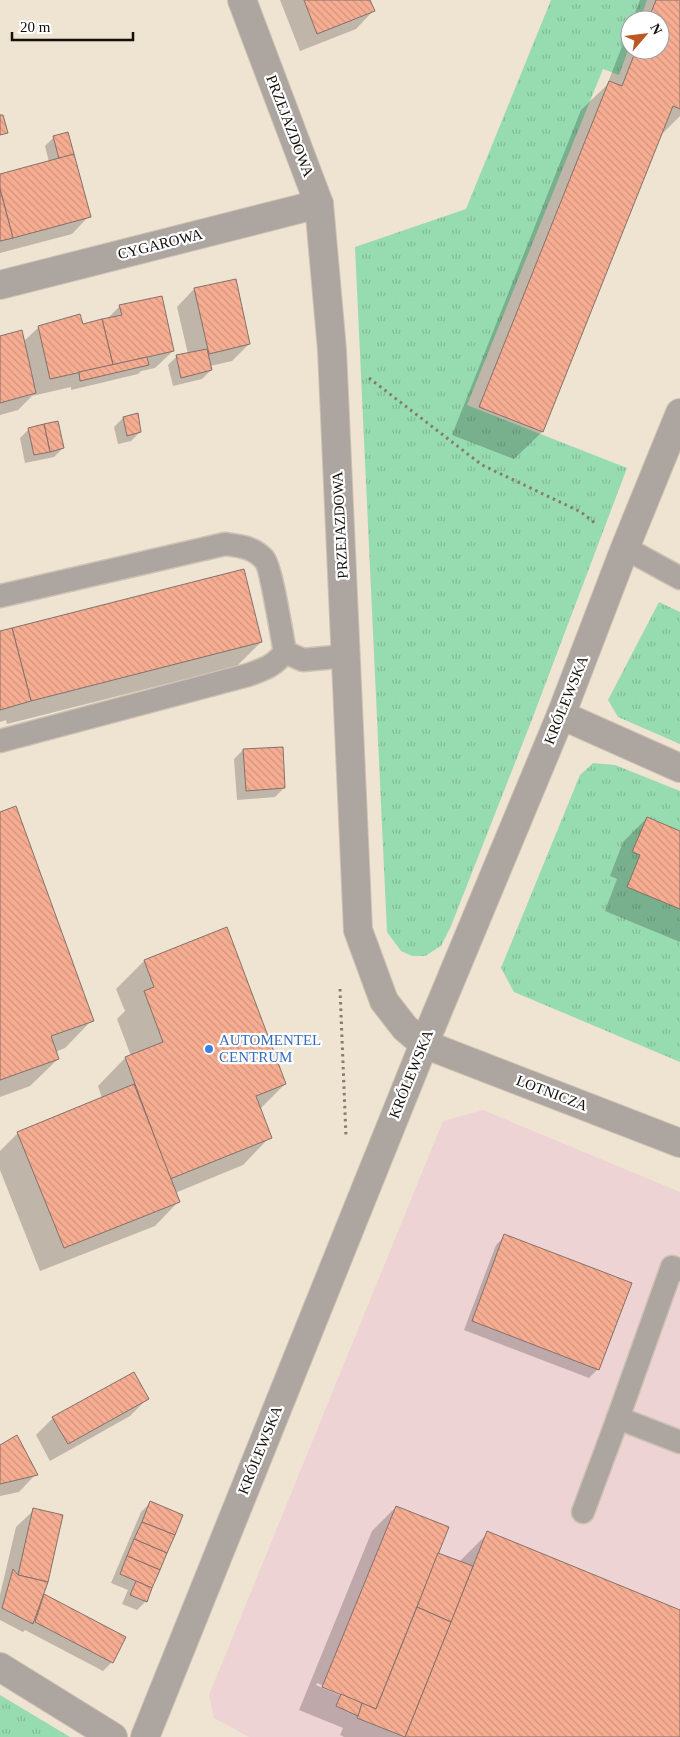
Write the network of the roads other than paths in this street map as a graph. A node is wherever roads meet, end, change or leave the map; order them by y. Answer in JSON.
{"nodes":[{"id":1,"x":242,"y":0,"type":"edge"},
{"id":2,"x":319,"y":204,"type":"junction"},
{"id":3,"x":0,"y":285,"type":"edge"},
{"id":4,"x":680,"y":413,"type":"edge"},
{"id":5,"x":625,"y":548,"type":"junction"},
{"id":6,"x":680,"y":578,"type":"edge"},
{"id":7,"x":0,"y":596,"type":"edge"},
{"id":8,"x":285,"y":652,"type":"junction"},
{"id":9,"x":346,"y":656,"type":"junction"},
{"id":10,"x":561,"y":715,"type":"junction"},
{"id":11,"x":0,"y":741,"type":"edge"},
{"id":12,"x":680,"y":768,"type":"edge"},
{"id":13,"x":424,"y":1044,"type":"junction"},
{"id":14,"x":680,"y":1143,"type":"edge"},
{"id":15,"x":680,"y":1270,"type":"edge"},
{"id":16,"x":618,"y":1418,"type":"junction"},
{"id":17,"x":680,"y":1442,"type":"edge"},
{"id":18,"x":583,"y":1512,"type":"dead end"},
{"id":19,"x":0,"y":1667,"type":"edge"},
{"id":20,"x":114,"y":1737,"type":"edge"},
{"id":21,"x":145,"y":1737,"type":"edge"}],
"edges":[{"from":1,"to":2,"type":"street","name":"PRZEJAZDOWA"},
{"from":2,"to":3,"type":"street","name":"CYGAROWA"},
{"from":2,"to":9,"type":"street","name":"PRZEJAZDOWA"},
{"from":4,"to":5,"type":"street","name":"KRÓLEWSKA"},
{"from":5,"to":6,"type":"lane"},
{"from":5,"to":10,"type":"street","name":"KRÓLEWSKA"},
{"from":7,"to":8,"type":"lane"},
{"from":8,"to":9,"type":"lane"},
{"from":8,"to":11,"type":"lane"},
{"from":9,"to":13,"type":"street","name":"PRZEJAZDOWA"},
{"from":10,"to":12,"type":"street"},
{"from":10,"to":13,"type":"street","name":"KRÓLEWSKA"},
{"from":13,"to":14,"type":"street","name":"LOTNICZA"},
{"from":13,"to":21,"type":"street","name":"KRÓLEWSKA"},
{"from":15,"to":16,"type":"lane"},
{"from":16,"to":17,"type":"lane"},
{"from":16,"to":18,"type":"lane"},
{"from":19,"to":20,"type":"street"}]}
